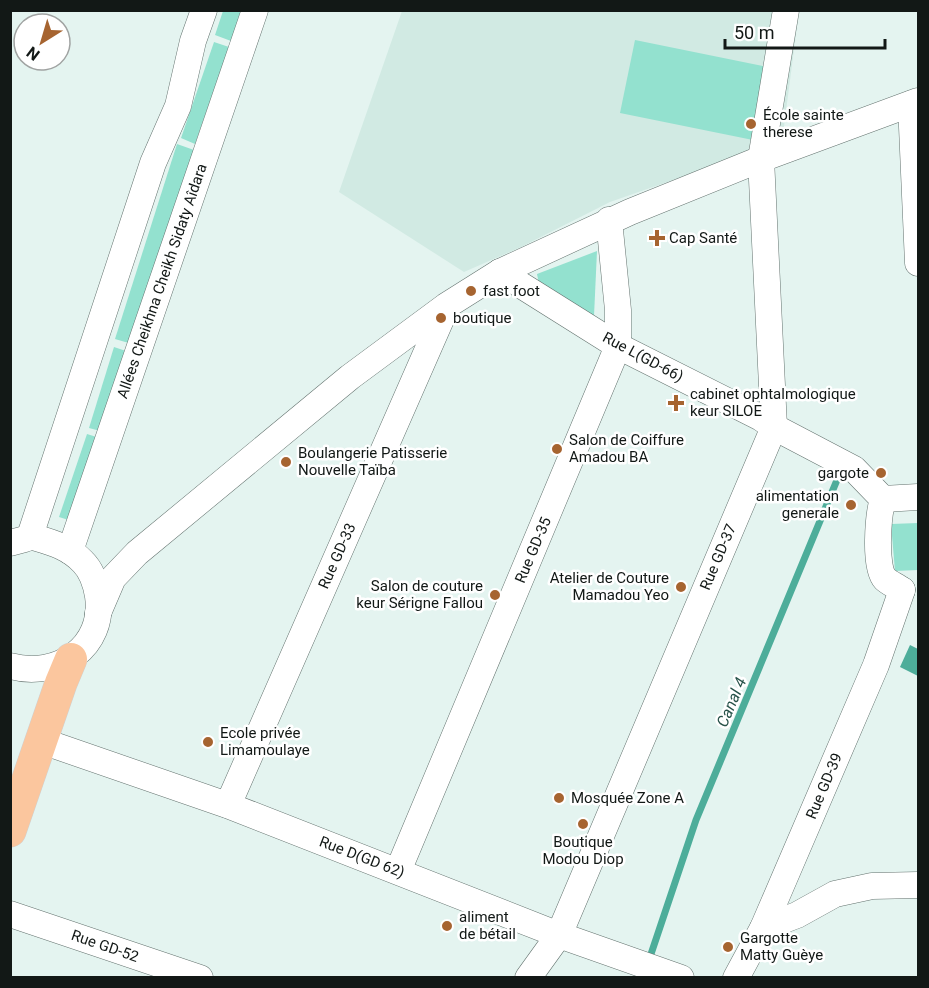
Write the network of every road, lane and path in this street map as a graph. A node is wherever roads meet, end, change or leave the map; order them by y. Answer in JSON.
{"nodes":[{"id":1,"x":204,"y":10,"type":"edge"},
{"id":2,"x":255,"y":10,"type":"edge"},
{"id":3,"x":786,"y":10,"type":"edge"},
{"id":4,"x":915,"y":102,"type":"edge"},
{"id":5,"x":761,"y":159,"type":"junction"},
{"id":6,"x":609,"y":220,"type":"junction"},
{"id":7,"x":918,"y":263,"type":"edge"},
{"id":8,"x":500,"y":272,"type":"junction"},
{"id":9,"x":446,"y":306,"type":"junction"},
{"id":10,"x":618,"y":346,"type":"junction"},
{"id":11,"x":774,"y":427,"type":"junction"},
{"id":12,"x":918,"y":497,"type":"edge"},
{"id":13,"x":883,"y":499,"type":"junction"},
{"id":14,"x":19,"y":538,"type":"edge"},
{"id":15,"x":133,"y":556,"type":"junction"},
{"id":16,"x":77,"y":557,"type":"junction"},
{"id":17,"x":910,"y":590,"type":"edge"},
{"id":18,"x":98,"y":613,"type":"junction"},
{"id":19,"x":71,"y":658,"type":"junction"},
{"id":20,"x":10,"y":666,"type":"edge"},
{"id":21,"x":42,"y":741,"type":"junction"},
{"id":22,"x":228,"y":805,"type":"junction"},
{"id":23,"x":10,"y":831,"type":"edge"},
{"id":24,"x":398,"y":871,"type":"junction"},
{"id":25,"x":918,"y":885,"type":"edge"},
{"id":26,"x":10,"y":914,"type":"edge"},
{"id":27,"x":763,"y":928,"type":"junction"},
{"id":28,"x":559,"y":935,"type":"junction"},
{"id":29,"x":200,"y":978,"type":"edge"},
{"id":30,"x":528,"y":978,"type":"edge"},
{"id":31,"x":681,"y":978,"type":"edge"},
{"id":32,"x":736,"y":978,"type":"edge"}],
"edges":[{"from":1,"to":14,"type":"street"},
{"from":2,"to":16,"type":"street","name":"Allées Cheikhna Cheikh Sidaty Aîdara"},
{"from":3,"to":5,"type":"street","name":"Rue GD-37"},
{"from":4,"to":5,"type":"street"},
{"from":4,"to":7,"type":"street"},
{"from":5,"to":6,"type":"street"},
{"from":5,"to":11,"type":"street","name":"Rue GD-37"},
{"from":6,"to":8,"type":"street"},
{"from":6,"to":10,"type":"street","name":"Rue GD-35"},
{"from":8,"to":9,"type":"street"},
{"from":8,"to":10,"type":"street","name":"Rue L(GD-66)"},
{"from":9,"to":15,"type":"street"},
{"from":9,"to":22,"type":"street","name":"Rue GD-33"},
{"from":10,"to":11,"type":"street","name":"Rue L(GD-66)"},
{"from":10,"to":24,"type":"street","name":"Rue GD-35"},
{"from":11,"to":13,"type":"street","name":"Rue L(GD-66)"},
{"from":11,"to":28,"type":"street","name":"Rue GD-37"},
{"from":12,"to":13,"type":"street"},
{"from":13,"to":17,"type":"street"},
{"from":14,"to":16,"type":"street"},
{"from":15,"to":16,"type":"street"},
{"from":15,"to":18,"type":"street"},
{"from":16,"to":18,"type":"street"},
{"from":17,"to":27,"type":"street","name":"Rue GD-39"},
{"from":18,"to":19,"type":"street"},
{"from":19,"to":20,"type":"street"},
{"from":19,"to":21,"type":"main road"},
{"from":21,"to":22,"type":"street","name":"Rue D(GD 62)"},
{"from":21,"to":23,"type":"main road"},
{"from":22,"to":24,"type":"street","name":"Rue D(GD 62)"},
{"from":24,"to":28,"type":"street","name":"Rue D(GD 62)"},
{"from":25,"to":27,"type":"street"},
{"from":26,"to":29,"type":"street","name":"Rue GD-52"},
{"from":27,"to":32,"type":"street","name":"Rue GD-39"},
{"from":28,"to":30,"type":"street","name":"Rue GD-37"},
{"from":28,"to":31,"type":"street","name":"Rue D(GD 62)"}]}
